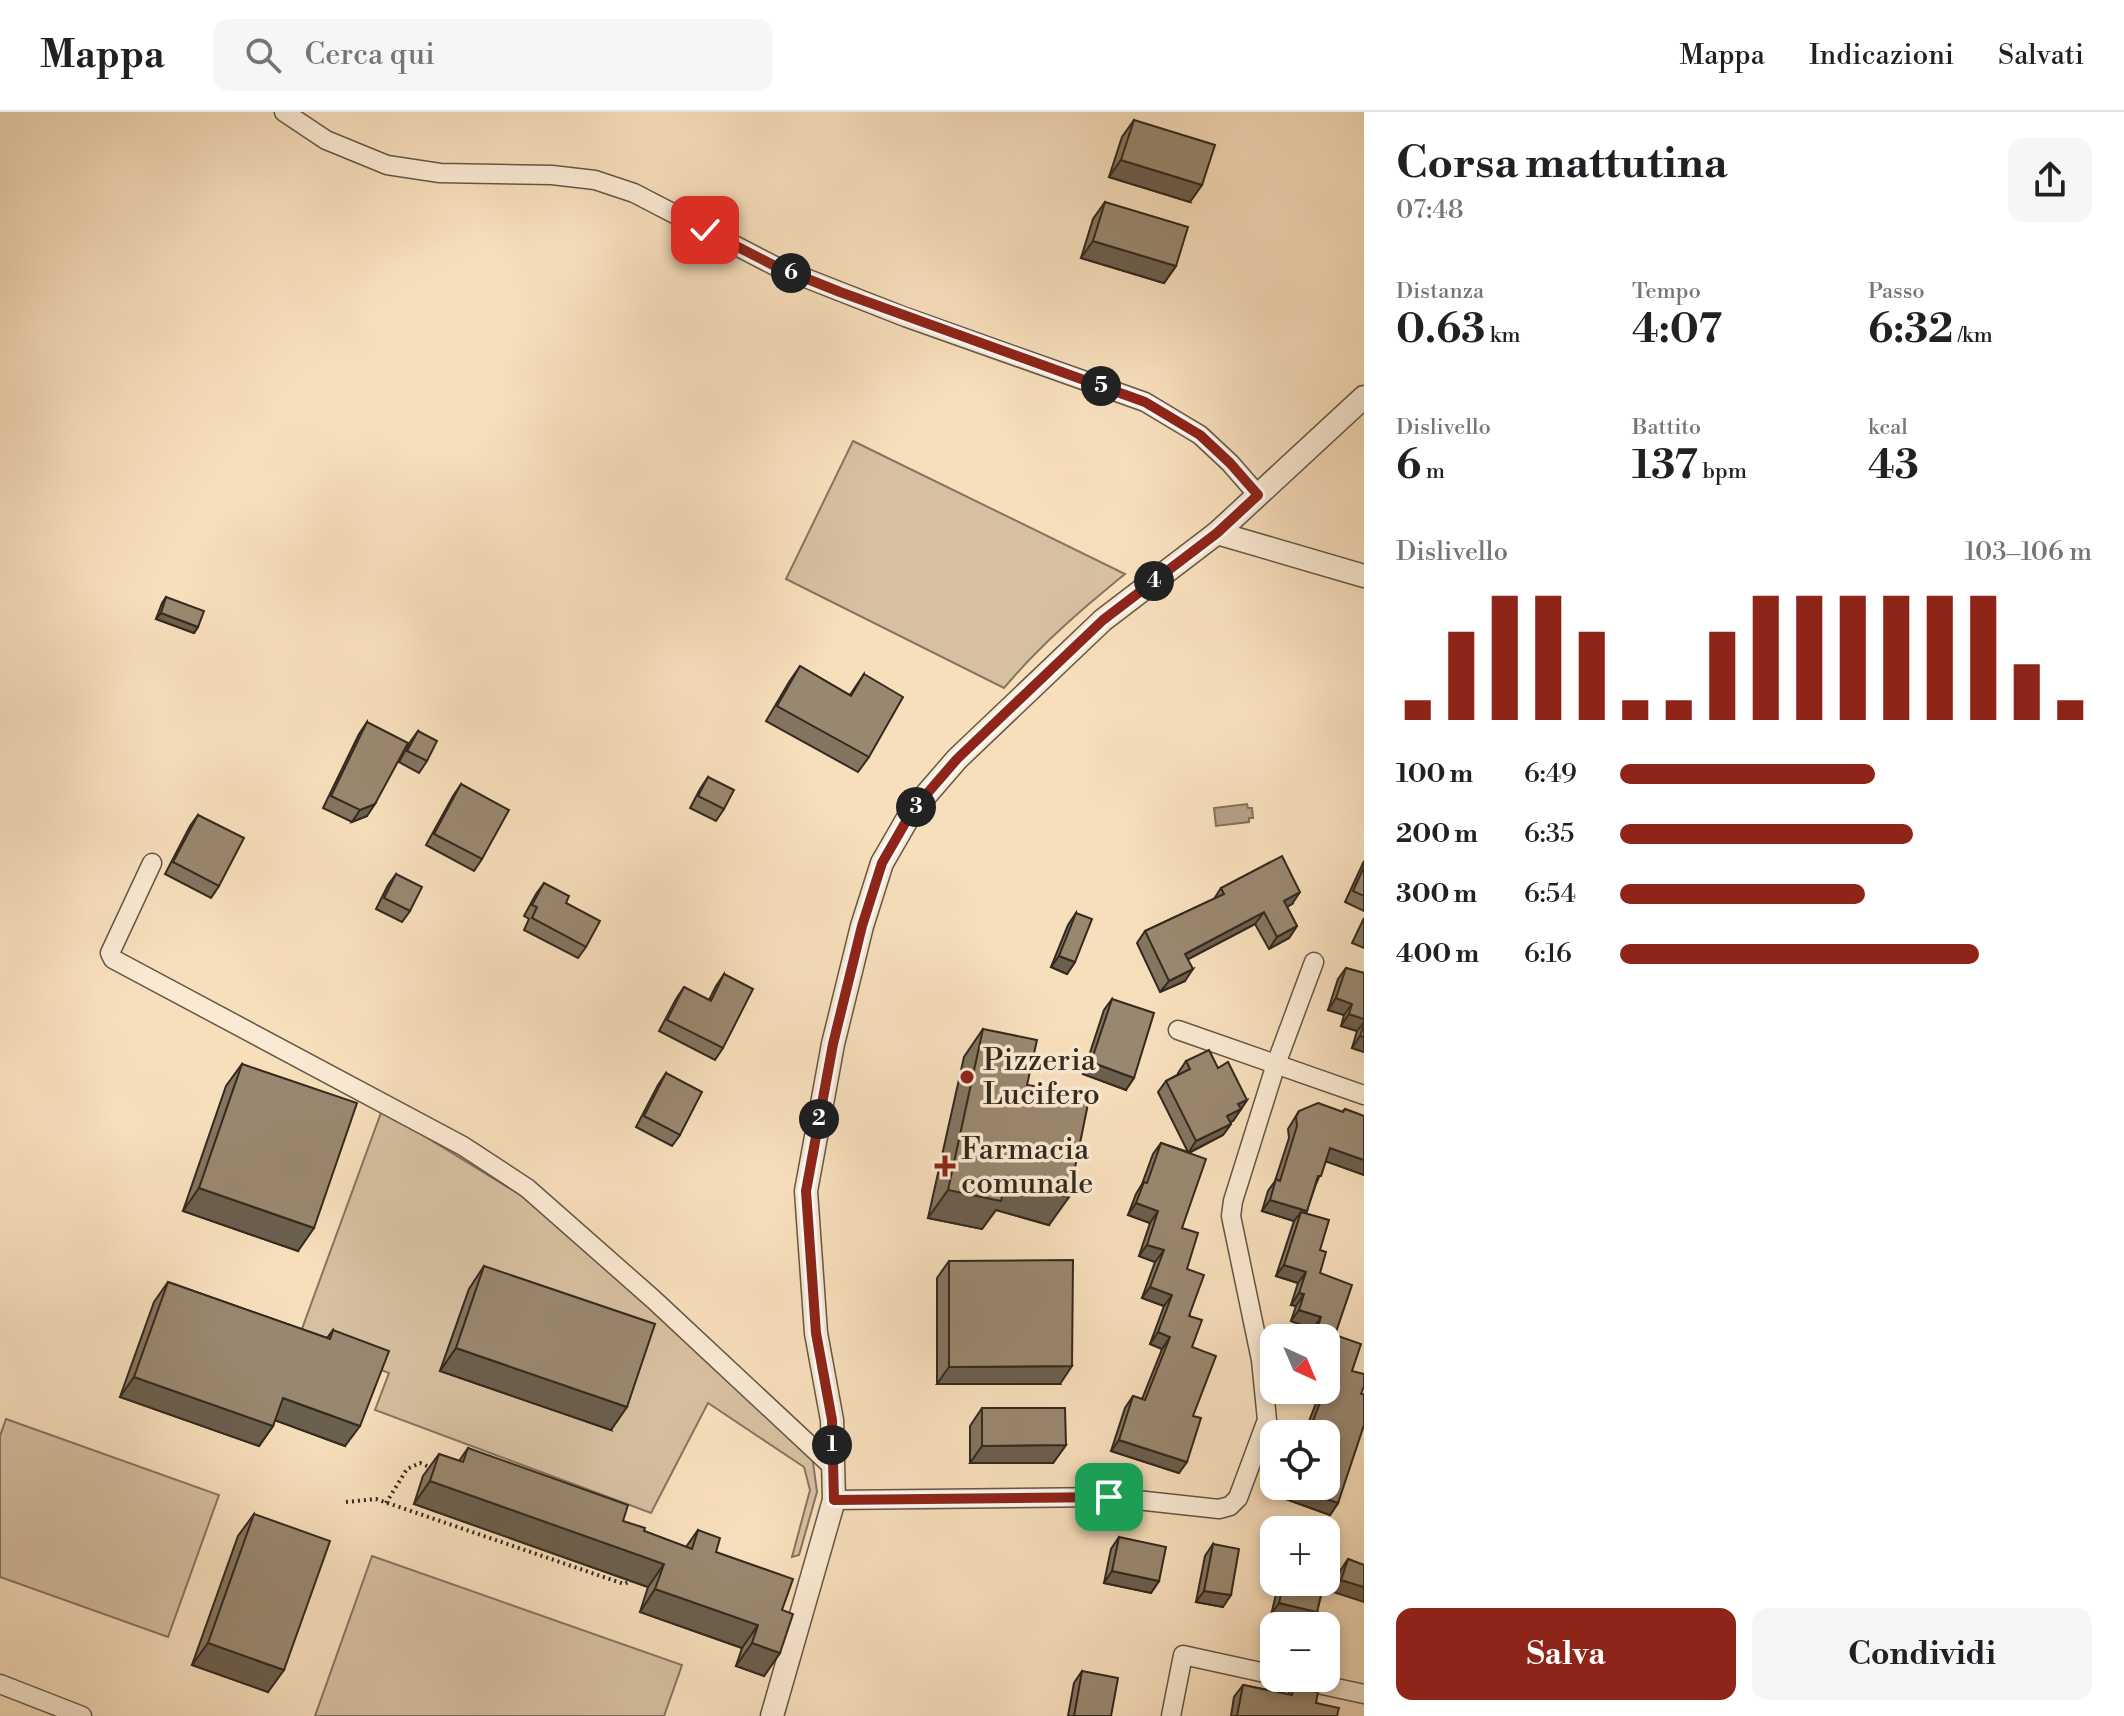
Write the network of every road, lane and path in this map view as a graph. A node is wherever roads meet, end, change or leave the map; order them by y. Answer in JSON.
{"nodes":[{"id":1,"x":284,"y":112,"type":"edge"},
{"id":2,"x":1364,"y":397,"type":"edge"},
{"id":3,"x":1258,"y":495,"type":"junction"},
{"id":4,"x":1217,"y":533,"type":"junction"},
{"id":5,"x":1364,"y":576,"type":"edge"},
{"id":6,"x":152,"y":863,"type":"dead end"},
{"id":7,"x":1314,"y":962,"type":"dead end"},
{"id":8,"x":1178,"y":1030,"type":"dead end"},
{"id":9,"x":1276,"y":1064,"type":"junction"},
{"id":10,"x":1364,"y":1095,"type":"edge"},
{"id":11,"x":833,"y":1467,"type":"junction"},
{"id":12,"x":445,"y":1473,"type":"edge"},
{"id":13,"x":834,"y":1500,"type":"junction"},
{"id":14,"x":346,"y":1502,"type":"dead end"},
{"id":15,"x":386,"y":1503,"type":"junction"},
{"id":16,"x":635,"y":1579,"type":"dead end"},
{"id":17,"x":1260,"y":1672,"type":"edge"},
{"id":18,"x":0,"y":1684,"type":"edge"},
{"id":19,"x":1340,"y":1689,"type":"edge"},
{"id":20,"x":1364,"y":1694,"type":"edge"},
{"id":21,"x":82,"y":1716,"type":"edge"},
{"id":22,"x":772,"y":1716,"type":"edge"},
{"id":23,"x":1171,"y":1716,"type":"edge"}],
"edges":[{"from":1,"to":3,"type":"street"},
{"from":2,"to":3,"type":"street"},
{"from":3,"to":4,"type":"street"},
{"from":4,"to":5,"type":"street"},
{"from":4,"to":11,"type":"street"},
{"from":6,"to":11,"type":"street"},
{"from":7,"to":9,"type":"street"},
{"from":8,"to":9,"type":"street"},
{"from":9,"to":10,"type":"street"},
{"from":9,"to":13,"type":"street"},
{"from":11,"to":13,"type":"street"},
{"from":12,"to":15,"type":"path"},
{"from":13,"to":22,"type":"street"},
{"from":14,"to":15,"type":"path"},
{"from":15,"to":16,"type":"path"},
{"from":17,"to":23,"type":"street"},
{"from":18,"to":21,"type":"street"},
{"from":19,"to":20,"type":"street"}]}
